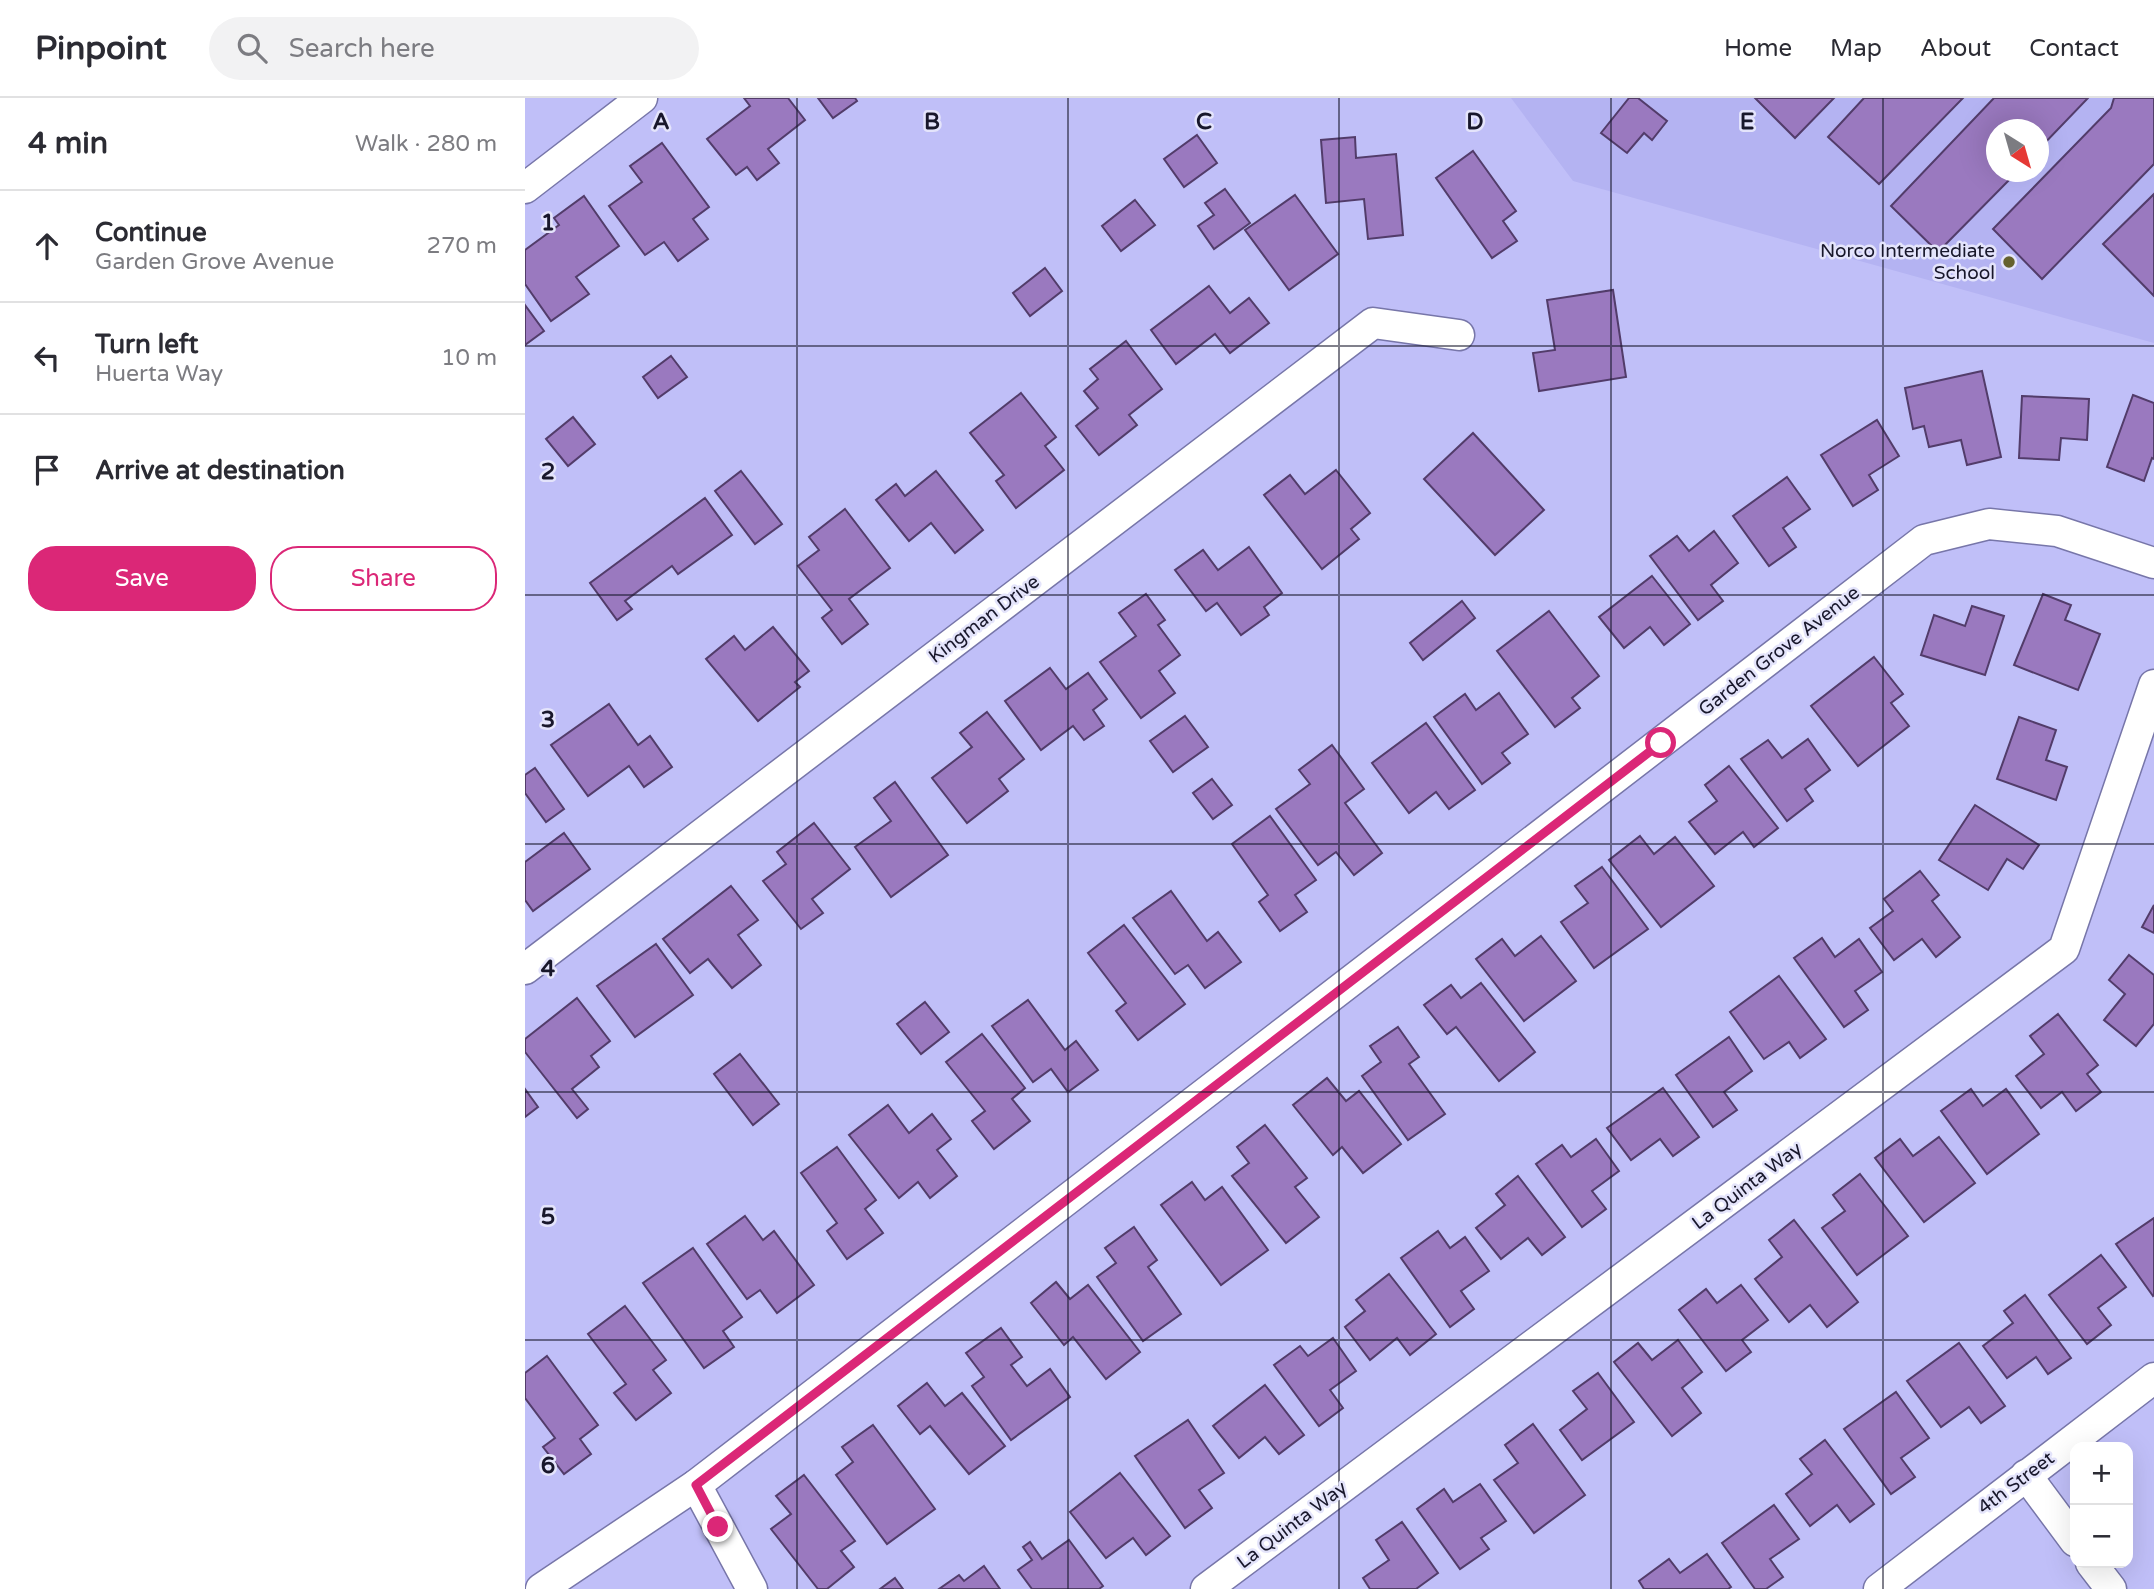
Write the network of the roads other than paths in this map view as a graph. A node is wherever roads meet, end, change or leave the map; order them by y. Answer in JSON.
{"nodes":[{"id":1,"x":642,"y":98,"type":"edge"},
{"id":2,"x":525,"y":188,"type":"edge"},
{"id":3,"x":1459,"y":335,"type":"dead end"},
{"id":4,"x":2154,"y":563,"type":"edge"},
{"id":5,"x":2154,"y":685,"type":"edge"},
{"id":6,"x":525,"y":969,"type":"edge"},
{"id":7,"x":2154,"y":1378,"type":"edge"},
{"id":8,"x":2026,"y":1475,"type":"junction"},
{"id":9,"x":696,"y":1485,"type":"junction"},
{"id":10,"x":2070,"y":1534,"type":"edge"},
{"id":11,"x":2095,"y":1568,"type":"edge"},
{"id":12,"x":541,"y":1589,"type":"edge"},
{"id":13,"x":752,"y":1589,"type":"edge"},
{"id":14,"x":1206,"y":1589,"type":"edge"},
{"id":15,"x":1879,"y":1589,"type":"edge"},
{"id":16,"x":2111,"y":1589,"type":"edge"}],
"edges":[{"from":1,"to":2,"type":"street"},
{"from":3,"to":6,"type":"street","name":"Kingman Drive"},
{"from":4,"to":9,"type":"street","name":"Garden Grove Avenue"},
{"from":5,"to":14,"type":"street","name":"La Quinta Way"},
{"from":7,"to":8,"type":"street","name":"4th Street"},
{"from":8,"to":10,"type":"street"},
{"from":8,"to":15,"type":"street","name":"4th Street"},
{"from":9,"to":12,"type":"street","name":"Garden Grove Avenue"},
{"from":9,"to":13,"type":"street"},
{"from":11,"to":16,"type":"street"}]}
